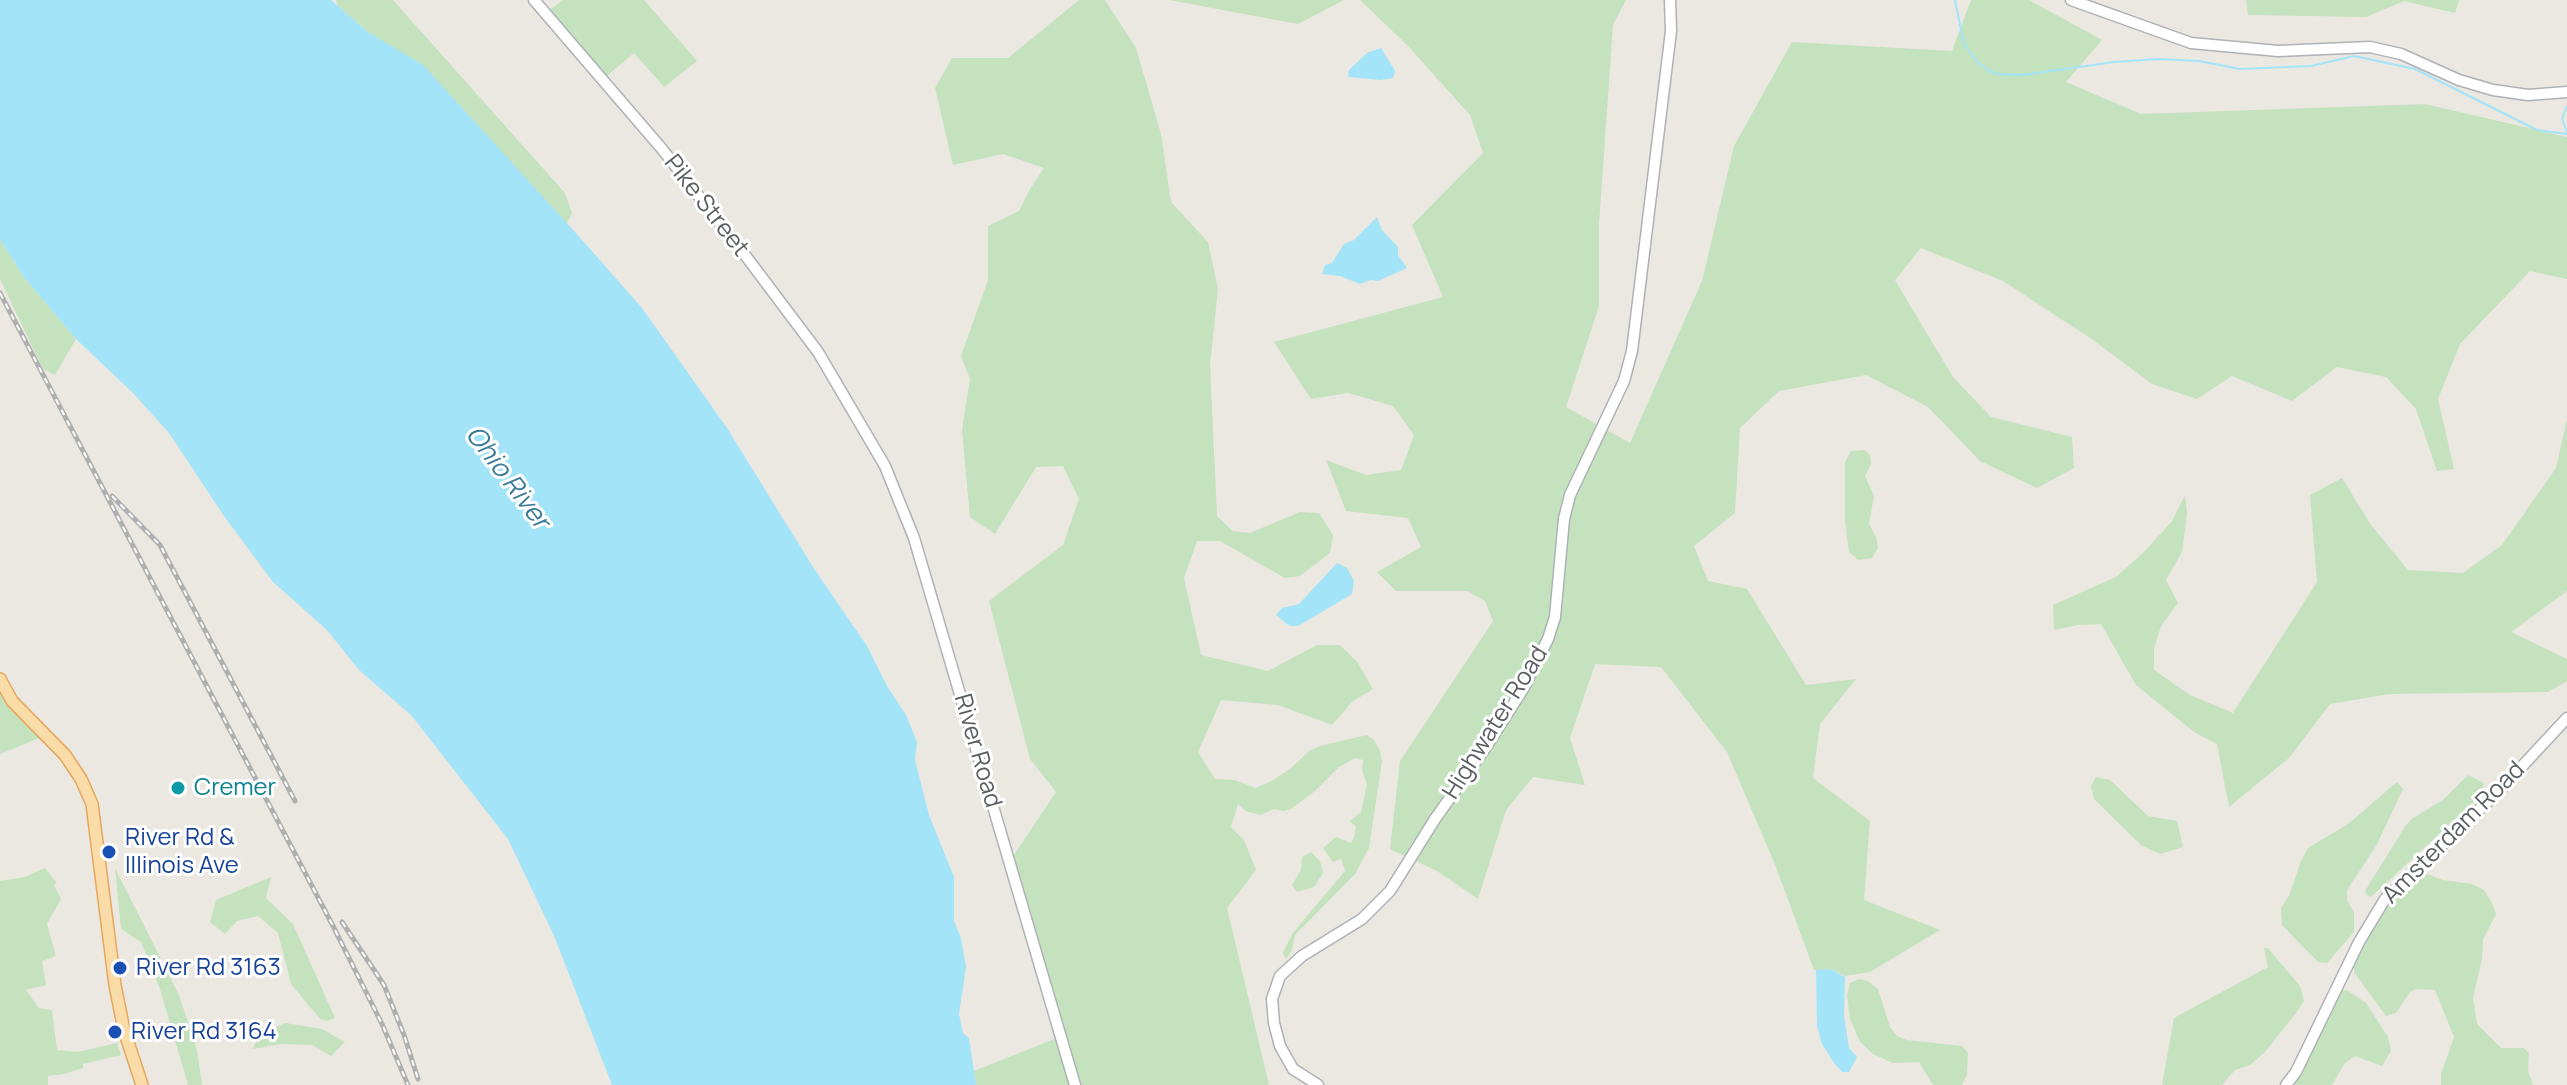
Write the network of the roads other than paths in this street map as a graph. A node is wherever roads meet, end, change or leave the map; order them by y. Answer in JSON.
{"nodes":[{"id":1,"x":534,"y":0,"type":"edge"},
{"id":2,"x":1670,"y":0,"type":"edge"},
{"id":3,"x":2071,"y":0,"type":"edge"},
{"id":4,"x":2567,"y":92,"type":"edge"},
{"id":5,"x":862,"y":424,"type":"joint"},
{"id":6,"x":0,"y":679,"type":"edge"},
{"id":7,"x":2567,"y":718,"type":"edge"},
{"id":8,"x":142,"y":1085,"type":"edge"},
{"id":9,"x":1075,"y":1085,"type":"edge"},
{"id":10,"x":1318,"y":1085,"type":"edge"},
{"id":11,"x":2286,"y":1085,"type":"edge"}],
"edges":[{"from":1,"to":5,"type":"street","name":"Pike Street"},
{"from":2,"to":10,"type":"street","name":"Highwater Road"},
{"from":3,"to":4,"type":"street"},
{"from":5,"to":9,"type":"street","name":"River Road"},
{"from":6,"to":8,"type":"main road"},
{"from":7,"to":11,"type":"street","name":"Amsterdam Road"}]}
